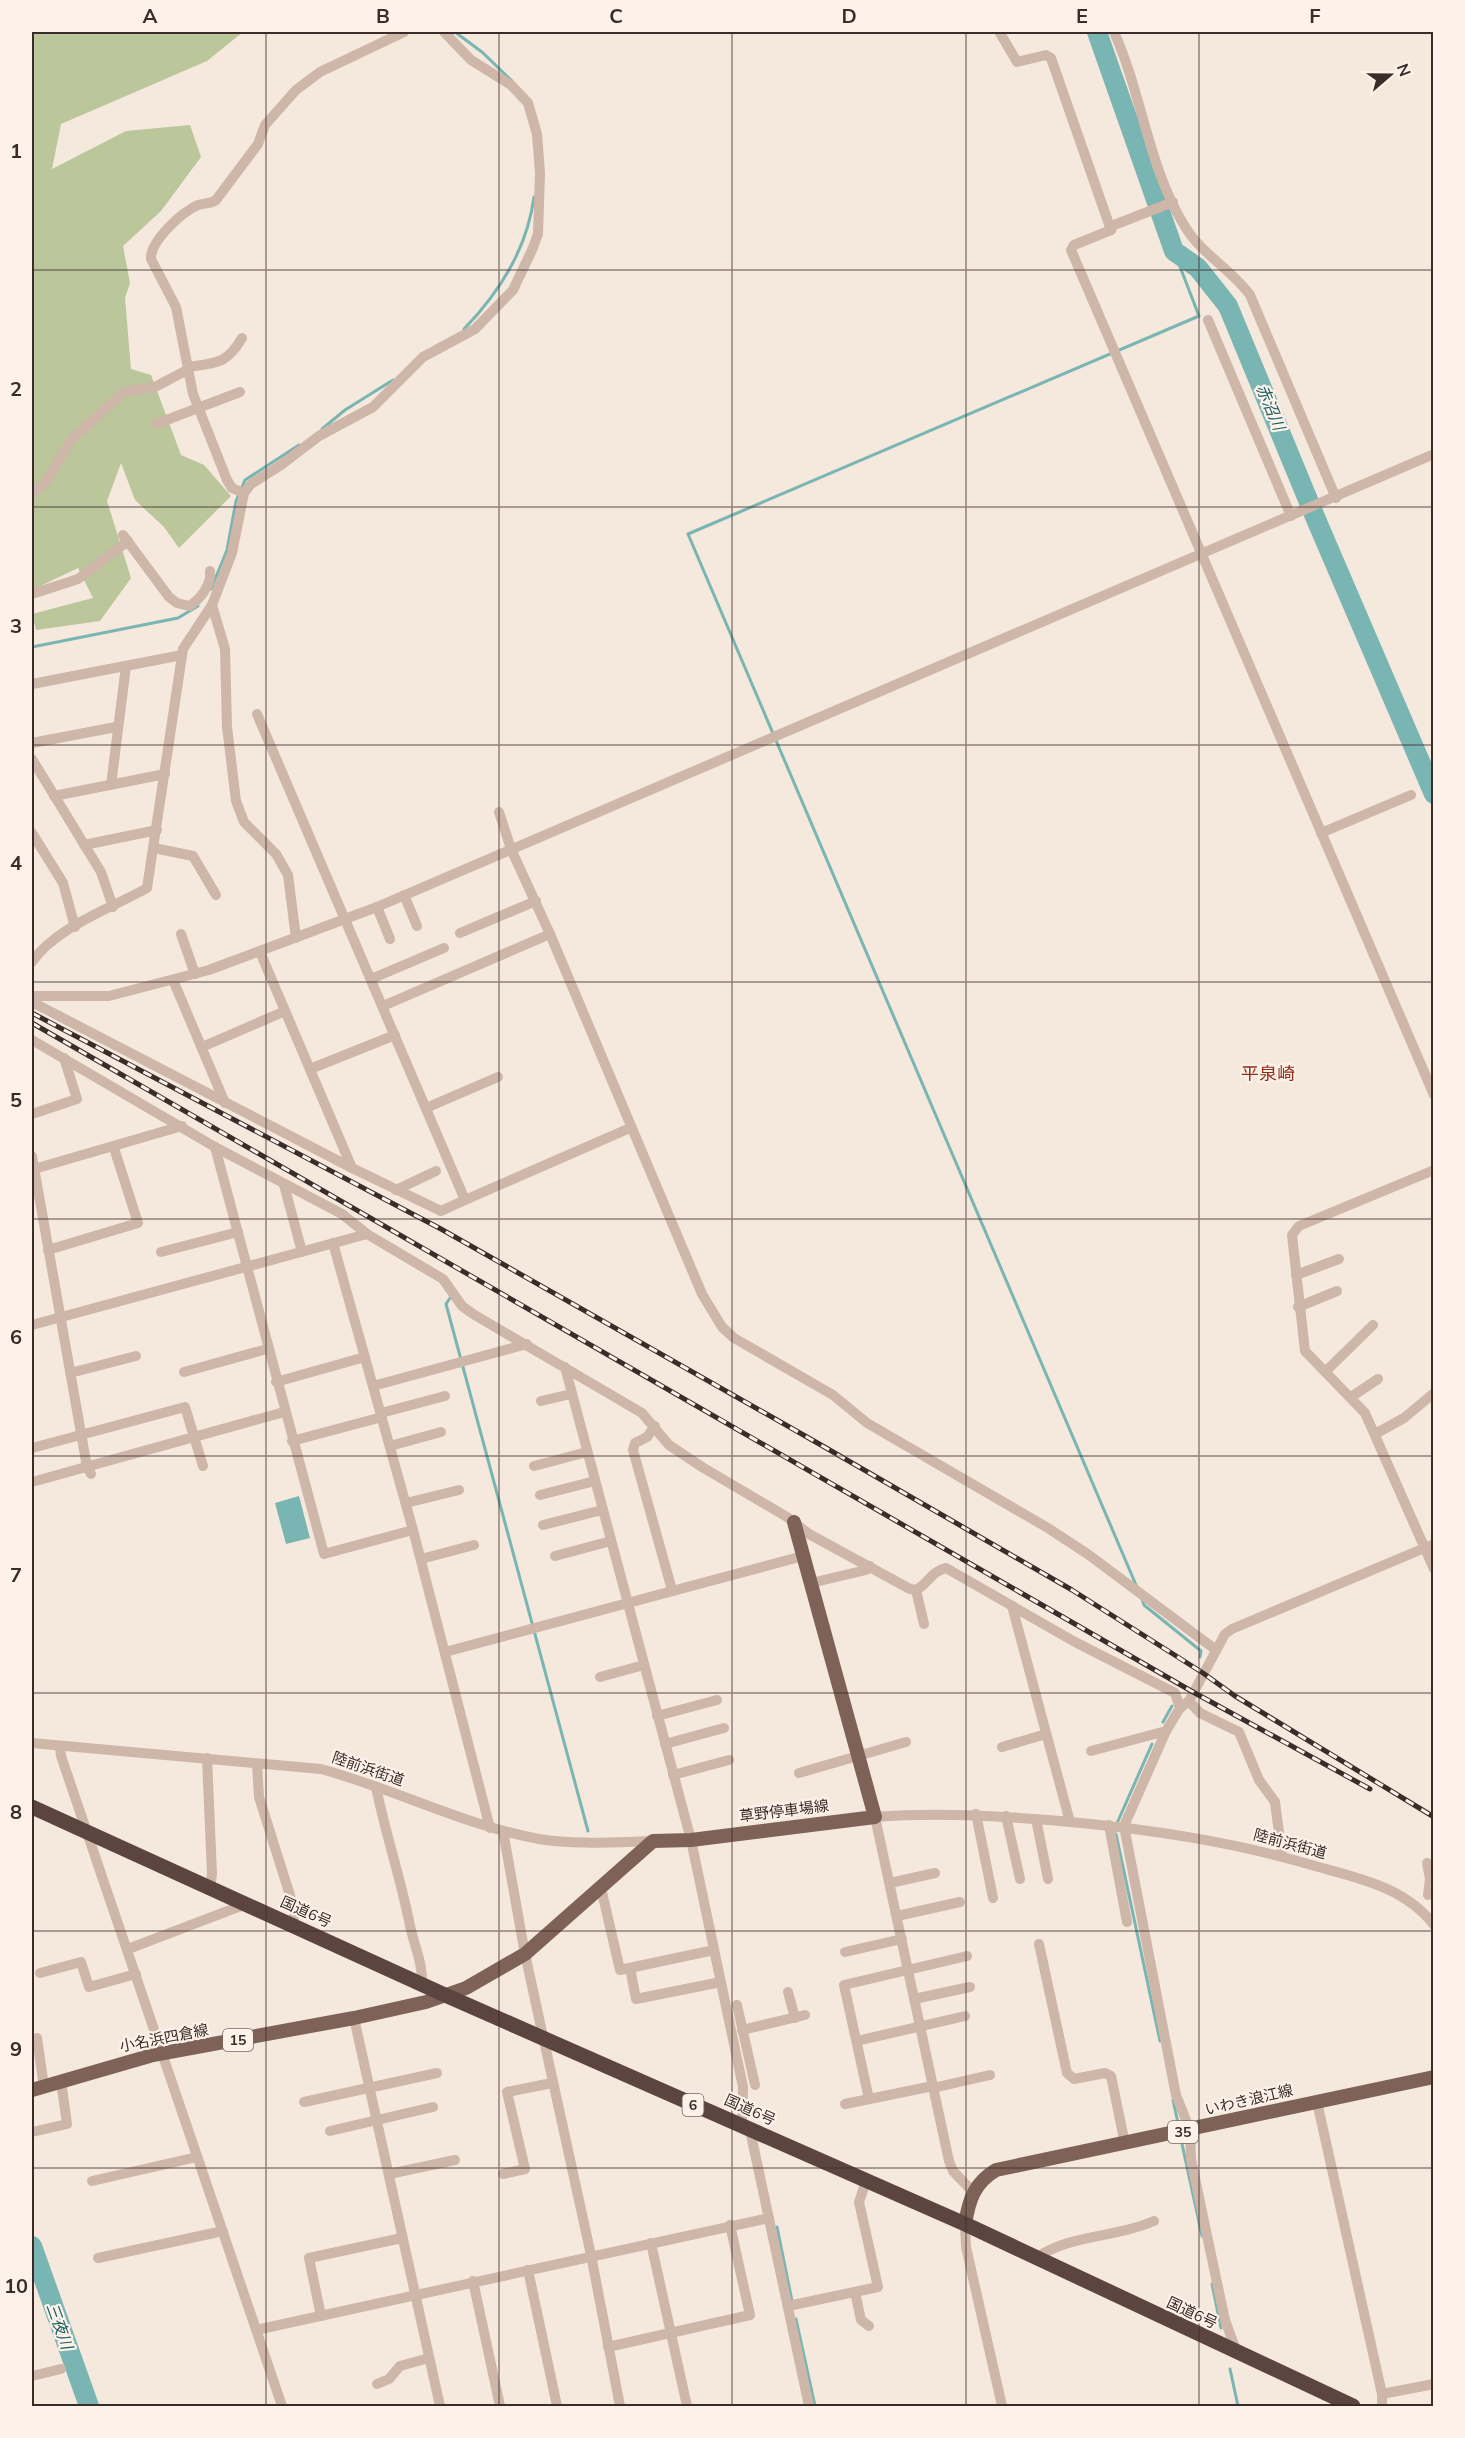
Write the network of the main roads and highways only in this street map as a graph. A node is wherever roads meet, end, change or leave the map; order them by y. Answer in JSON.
{"nodes":[{"id":1,"x":794,"y":1522,"type":"road end"},
{"id":2,"x":32,"y":1807,"type":"edge"},
{"id":3,"x":445,"y":1995,"type":"junction"},
{"id":4,"x":1434,"y":2077,"type":"edge"},
{"id":5,"x":38,"y":2089,"type":"edge"},
{"id":6,"x":965,"y":2224,"type":"junction"},
{"id":7,"x":1353,"y":2406,"type":"edge"}],
"edges":[{"from":1,"to":3,"type":"main road","name":"草野停車場線"},
{"from":2,"to":3,"type":"highway","name":"国道6号","number":"6"},
{"from":3,"to":5,"type":"main road","name":"小名浜四倉線","number":"15"},
{"from":3,"to":6,"type":"highway","name":"国道6号","number":"6"},
{"from":4,"to":6,"type":"main road","name":"いわき浪江線","number":"35"},
{"from":6,"to":7,"type":"highway","name":"国道6号","number":"6"}]}
